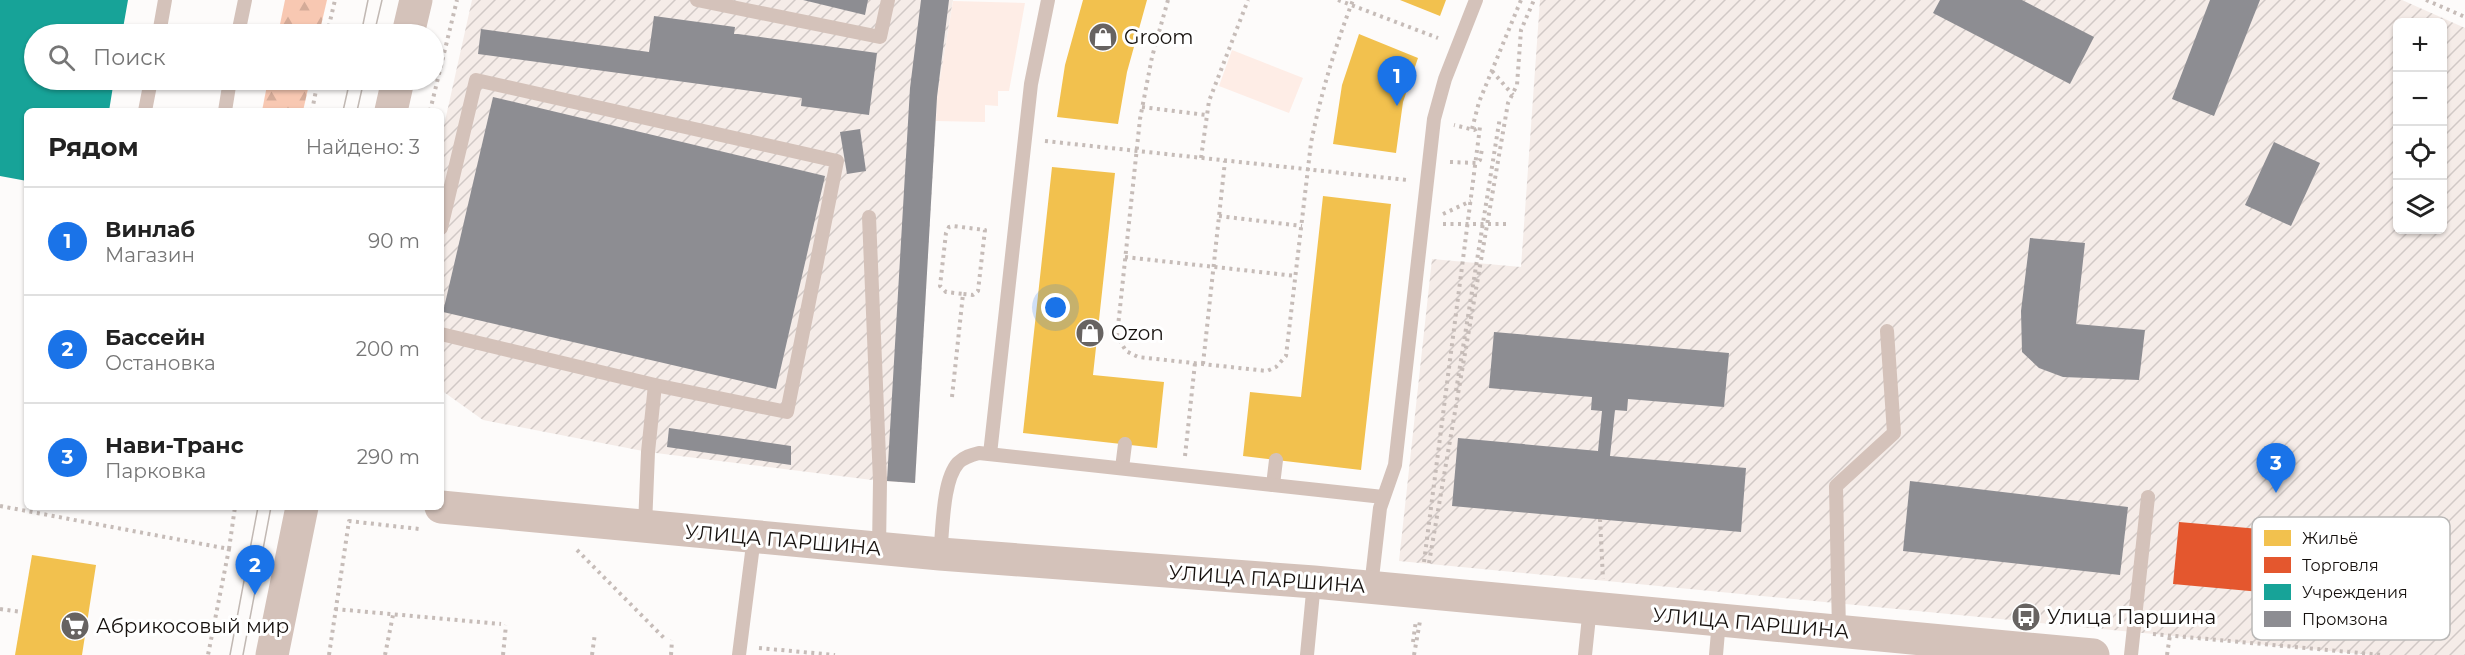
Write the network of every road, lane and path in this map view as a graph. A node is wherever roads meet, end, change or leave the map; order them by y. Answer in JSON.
{"nodes":[{"id":1,"x":165,"y":0,"type":"edge"},
{"id":2,"x":245,"y":0,"type":"edge"},
{"id":3,"x":335,"y":0,"type":"edge"},
{"id":4,"x":416,"y":0,"type":"edge"},
{"id":5,"x":458,"y":0,"type":"edge"},
{"id":6,"x":697,"y":0,"type":"edge"},
{"id":7,"x":888,"y":0,"type":"edge"},
{"id":8,"x":1048,"y":0,"type":"edge"},
{"id":9,"x":1168,"y":0,"type":"edge"},
{"id":10,"x":1248,"y":0,"type":"edge"},
{"id":11,"x":1338,"y":0,"type":"edge"},
{"id":12,"x":1476,"y":0,"type":"edge"},
{"id":13,"x":1521,"y":0,"type":"edge"},
{"id":14,"x":1534,"y":0,"type":"edge"},
{"id":15,"x":2426,"y":0,"type":"edge"},
{"id":16,"x":1352,"y":2,"type":"edge"},
{"id":17,"x":2465,"y":17,"type":"edge"},
{"id":18,"x":161,"y":24,"type":"edge"},
{"id":19,"x":240,"y":24,"type":"edge"},
{"id":20,"x":329,"y":24,"type":"edge"},
{"id":21,"x":410,"y":24,"type":"edge"},
{"id":22,"x":1430,"y":35,"type":"dead end"},
{"id":23,"x":444,"y":56,"type":"edge"},
{"id":24,"x":1492,"y":71,"type":"junction"},
{"id":25,"x":149,"y":90,"type":"edge"},
{"id":26,"x":228,"y":90,"type":"edge"},
{"id":27,"x":316,"y":90,"type":"edge"},
{"id":28,"x":396,"y":90,"type":"edge"},
{"id":29,"x":435,"y":90,"type":"edge"},
{"id":30,"x":1513,"y":95,"type":"junction"},
{"id":31,"x":146,"y":108,"type":"edge"},
{"id":32,"x":225,"y":108,"type":"edge"},
{"id":33,"x":313,"y":108,"type":"edge"},
{"id":34,"x":392,"y":108,"type":"edge"},
{"id":35,"x":431,"y":108,"type":"edge"},
{"id":36,"x":1142,"y":108,"type":"junction"},
{"id":37,"x":1206,"y":115,"type":"junction"},
{"id":38,"x":1500,"y":117,"type":"dead end"},
{"id":39,"x":1054,"y":142,"type":"dead end"},
{"id":40,"x":1482,"y":148,"type":"dead end"},
{"id":41,"x":1136,"y":151,"type":"junction"},
{"id":42,"x":1201,"y":158,"type":"junction"},
{"id":43,"x":1428,"y":160,"type":"junction"},
{"id":44,"x":1226,"y":161,"type":"junction"},
{"id":45,"x":1308,"y":170,"type":"junction"},
{"id":46,"x":1393,"y":179,"type":"dead end"},
{"id":47,"x":1471,"y":201,"type":"junction"},
{"id":48,"x":444,"y":215,"type":"edge"},
{"id":49,"x":1219,"y":216,"type":"junction"},
{"id":50,"x":869,"y":217,"type":"dead end"},
{"id":51,"x":1426,"y":223,"type":"junction"},
{"id":52,"x":1506,"y":224,"type":"dead end"},
{"id":53,"x":1467,"y":225,"type":"junction"},
{"id":54,"x":1302,"y":226,"type":"junction"},
{"id":55,"x":1125,"y":257,"type":"junction"},
{"id":56,"x":1214,"y":266,"type":"junction"},
{"id":57,"x":1296,"y":276,"type":"junction"},
{"id":58,"x":963,"y":294,"type":"junction"},
{"id":59,"x":1887,"y":331,"type":"dead end"},
{"id":60,"x":444,"y":335,"type":"edge"},
{"id":61,"x":1195,"y":363,"type":"junction"},
{"id":62,"x":1203,"y":364,"type":"junction"},
{"id":63,"x":655,"y":384,"type":"junction"},
{"id":64,"x":952,"y":397,"type":"dead end"},
{"id":65,"x":1125,"y":444,"type":"dead end"},
{"id":66,"x":1186,"y":451,"type":"dead end"},
{"id":67,"x":990,"y":454,"type":"junction"},
{"id":68,"x":1276,"y":460,"type":"dead end"},
{"id":69,"x":1122,"y":468,"type":"junction"},
{"id":70,"x":1273,"y":484,"type":"junction"},
{"id":71,"x":1383,"y":497,"type":"junction"},
{"id":72,"x":2148,"y":497,"type":"dead end"},
{"id":73,"x":0,"y":506,"type":"edge"},
{"id":74,"x":236,"y":510,"type":"edge"},
{"id":75,"x":301,"y":510,"type":"edge"},
{"id":76,"x":436,"y":518,"type":"edge"},
{"id":77,"x":1600,"y":519,"type":"dead end"},
{"id":78,"x":645,"y":526,"type":"junction"},
{"id":79,"x":754,"y":537,"type":"junction"},
{"id":80,"x":572,"y":545,"type":"dead end"},
{"id":81,"x":229,"y":549,"type":"junction"},
{"id":82,"x":879,"y":549,"type":"junction"},
{"id":83,"x":940,"y":554,"type":"junction"},
{"id":84,"x":1426,"y":573,"type":"junction"},
{"id":85,"x":1314,"y":582,"type":"junction"},
{"id":86,"x":1371,"y":587,"type":"junction"},
{"id":87,"x":1597,"y":595,"type":"junction"},
{"id":88,"x":0,"y":609,"type":"edge"},
{"id":89,"x":335,"y":609,"type":"junction"},
{"id":90,"x":1418,"y":609,"type":"dead end"},
{"id":91,"x":22,"y":612,"type":"dead end"},
{"id":92,"x":393,"y":615,"type":"junction"},
{"id":93,"x":1419,"y":620,"type":"dead end"},
{"id":94,"x":1719,"y":620,"type":"junction"},
{"id":95,"x":1839,"y":631,"type":"junction"},
{"id":96,"x":595,"y":633,"type":"dead end"},
{"id":97,"x":2170,"y":636,"type":"dead end"},
{"id":98,"x":666,"y":640,"type":"dead end"},
{"id":99,"x":672,"y":640,"type":"dead end"},
{"id":100,"x":740,"y":651,"type":"edge"},
{"id":101,"x":208,"y":655,"type":"edge"},
{"id":102,"x":272,"y":655,"type":"edge"},
{"id":103,"x":329,"y":655,"type":"edge"},
{"id":104,"x":385,"y":655,"type":"edge"},
{"id":105,"x":503,"y":655,"type":"edge"},
{"id":106,"x":592,"y":655,"type":"edge"},
{"id":107,"x":671,"y":655,"type":"edge"},
{"id":108,"x":835,"y":655,"type":"edge"},
{"id":109,"x":1307,"y":655,"type":"edge"},
{"id":110,"x":1413,"y":655,"type":"edge"},
{"id":111,"x":1585,"y":655,"type":"edge"},
{"id":112,"x":1716,"y":655,"type":"edge"},
{"id":113,"x":2093,"y":655,"type":"edge"},
{"id":114,"x":2131,"y":655,"type":"edge"},
{"id":115,"x":2167,"y":655,"type":"edge"}],
"edges":[{"from":1,"to":18,"type":"lane"},
{"from":2,"to":19,"type":"lane"},
{"from":3,"to":20,"type":"path"},
{"from":4,"to":21,"type":"street"},
{"from":5,"to":23,"type":"path"},
{"from":6,"to":7,"type":"lane"},
{"from":8,"to":67,"type":"lane"},
{"from":9,"to":36,"type":"path"},
{"from":10,"to":37,"type":"path"},
{"from":11,"to":16,"type":"path"},
{"from":12,"to":43,"type":"lane"},
{"from":13,"to":24,"type":"path"},
{"from":14,"to":30,"type":"path"},
{"from":15,"to":17,"type":"path"},
{"from":16,"to":22,"type":"path"},
{"from":16,"to":45,"type":"path"},
{"from":24,"to":30,"type":"path"},
{"from":24,"to":47,"type":"path"},
{"from":25,"to":31,"type":"lane"},
{"from":26,"to":32,"type":"lane"},
{"from":27,"to":33,"type":"path"},
{"from":28,"to":34,"type":"street"},
{"from":29,"to":35,"type":"path"},
{"from":30,"to":84,"type":"path"},
{"from":36,"to":37,"type":"path"},
{"from":36,"to":41,"type":"path"},
{"from":37,"to":42,"type":"path"},
{"from":38,"to":84,"type":"path"},
{"from":39,"to":41,"type":"path"},
{"from":40,"to":43,"type":"path"},
{"from":41,"to":42,"type":"path"},
{"from":41,"to":55,"type":"path"},
{"from":42,"to":44,"type":"path"},
{"from":43,"to":51,"type":"lane"},
{"from":44,"to":45,"type":"path"},
{"from":44,"to":49,"type":"path"},
{"from":45,"to":46,"type":"path"},
{"from":45,"to":54,"type":"path"},
{"from":47,"to":51,"type":"path"},
{"from":47,"to":53,"type":"path"},
{"from":48,"to":63,"type":"lane"},
{"from":49,"to":54,"type":"path"},
{"from":49,"to":56,"type":"path"},
{"from":50,"to":82,"type":"lane"},
{"from":51,"to":53,"type":"path"},
{"from":51,"to":71,"type":"lane"},
{"from":52,"to":53,"type":"path"},
{"from":53,"to":84,"type":"path"},
{"from":54,"to":57,"type":"path"},
{"from":55,"to":56,"type":"path"},
{"from":55,"to":61,"type":"path"},
{"from":56,"to":57,"type":"path"},
{"from":56,"to":62,"type":"path"},
{"from":57,"to":62,"type":"path"},
{"from":58,"to":58,"type":"path"},
{"from":58,"to":64,"type":"path"},
{"from":59,"to":95,"type":"lane"},
{"from":60,"to":63,"type":"lane"},
{"from":61,"to":62,"type":"path"},
{"from":61,"to":66,"type":"path"},
{"from":63,"to":78,"type":"lane"},
{"from":65,"to":69,"type":"lane"},
{"from":67,"to":69,"type":"lane"},
{"from":67,"to":83,"type":"lane"},
{"from":68,"to":70,"type":"lane"},
{"from":69,"to":70,"type":"lane"},
{"from":70,"to":71,"type":"lane"},
{"from":71,"to":86,"type":"lane"},
{"from":72,"to":114,"type":"lane"},
{"from":73,"to":81,"type":"path"},
{"from":74,"to":81,"type":"path"},
{"from":75,"to":102,"type":"street"},
{"from":76,"to":78,"type":"street","name":"УЛИЦА ПАРШИНА"},
{"from":76,"to":89,"type":"path"},
{"from":77,"to":87,"type":"path"},
{"from":78,"to":79,"type":"street","name":"УЛИЦА ПАРШИНА"},
{"from":79,"to":82,"type":"street","name":"УЛИЦА ПАРШИНА"},
{"from":79,"to":100,"type":"lane"},
{"from":80,"to":98,"type":"path"},
{"from":81,"to":101,"type":"path"},
{"from":82,"to":83,"type":"street","name":"УЛИЦА ПАРШИНА"},
{"from":83,"to":85,"type":"street","name":"УЛИЦА ПАРШИНА"},
{"from":85,"to":86,"type":"street","name":"УЛИЦА ПАРШИНА"},
{"from":85,"to":109,"type":"lane"},
{"from":86,"to":87,"type":"street","name":"УЛИЦА ПАРШИНА"},
{"from":87,"to":94,"type":"street","name":"УЛИЦА ПАРШИНА"},
{"from":87,"to":111,"type":"lane"},
{"from":88,"to":91,"type":"path"},
{"from":89,"to":92,"type":"path"},
{"from":89,"to":103,"type":"path"},
{"from":90,"to":110,"type":"path"},
{"from":92,"to":104,"type":"path"},
{"from":92,"to":105,"type":"path"},
{"from":93,"to":110,"type":"path"},
{"from":94,"to":95,"type":"street","name":"УЛИЦА ПАРШИНА"},
{"from":94,"to":112,"type":"lane"},
{"from":95,"to":113,"type":"street","name":"УЛИЦА ПАРШИНА"},
{"from":96,"to":106,"type":"path"},
{"from":97,"to":115,"type":"path"},
{"from":99,"to":107,"type":"path"},
{"from":100,"to":108,"type":"path"}]}
